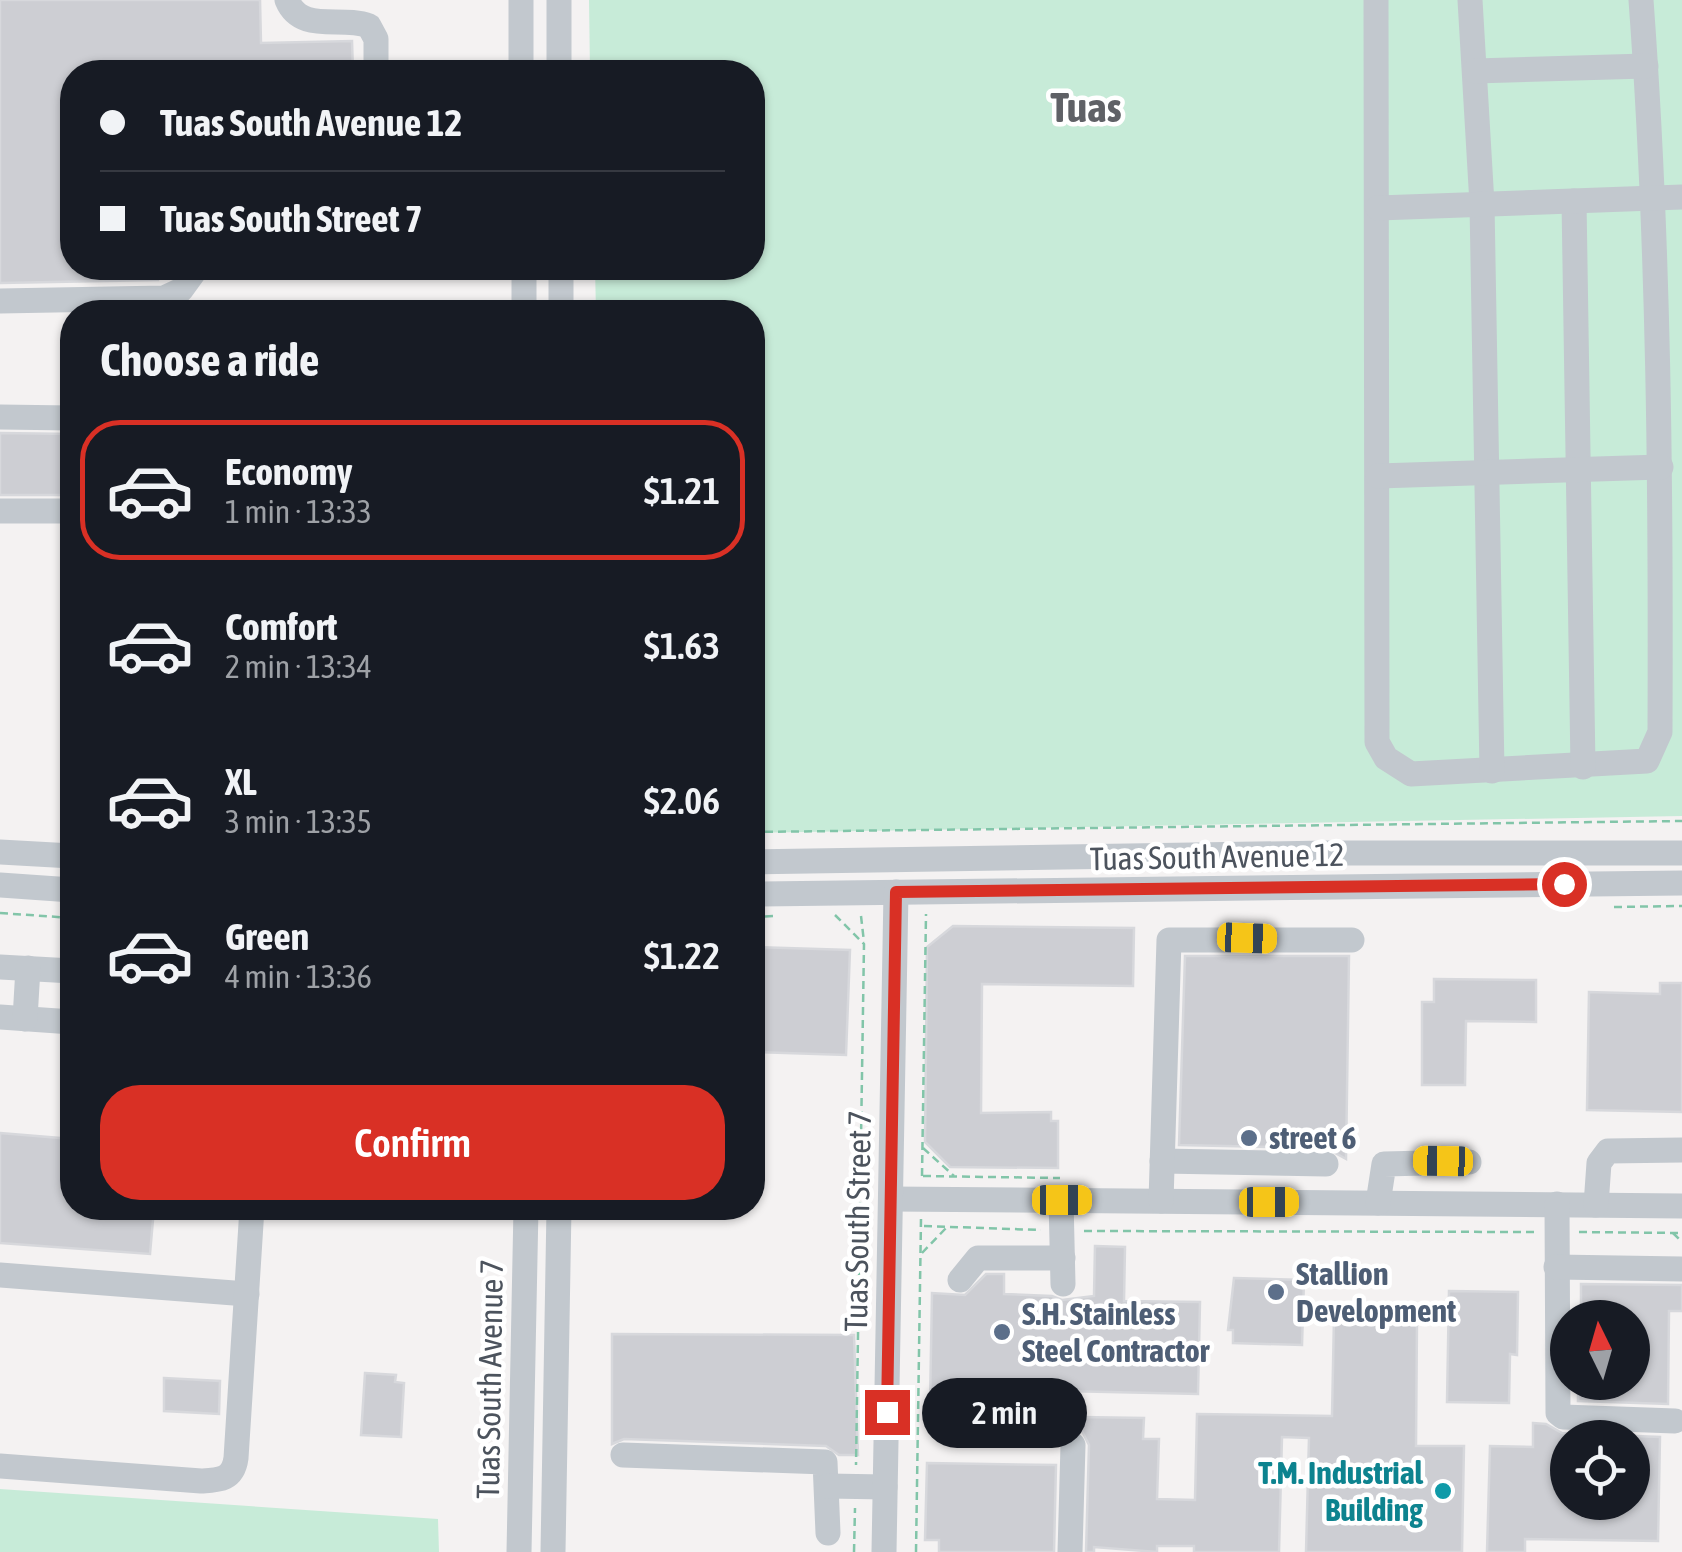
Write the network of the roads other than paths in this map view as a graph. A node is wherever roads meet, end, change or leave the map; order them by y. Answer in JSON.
{"nodes":[{"id":1,"x":286,"y":0,"type":"edge"},
{"id":2,"x":520,"y":0,"type":"edge"},
{"id":3,"x":559,"y":0,"type":"edge"},
{"id":4,"x":1376,"y":0,"type":"edge"},
{"id":5,"x":1470,"y":0,"type":"edge"},
{"id":6,"x":1641,"y":0,"type":"edge"},
{"id":7,"x":376,"y":60,"type":"edge"},
{"id":8,"x":522,"y":60,"type":"edge"},
{"id":9,"x":559,"y":60,"type":"edge"},
{"id":10,"x":1646,"y":66,"type":"junction"},
{"id":11,"x":1475,"y":71,"type":"junction"},
{"id":12,"x":1682,"y":197,"type":"edge"},
{"id":13,"x":1655,"y":198,"type":"junction"},
{"id":14,"x":1574,"y":201,"type":"junction"},
{"id":15,"x":1482,"y":204,"type":"junction"},
{"id":16,"x":1378,"y":208,"type":"junction"},
{"id":17,"x":188,"y":280,"type":"edge"},
{"id":18,"x":0,"y":301,"type":"edge"},
{"id":19,"x":0,"y":417,"type":"edge"},
{"id":20,"x":60,"y":418,"type":"edge"},
{"id":21,"x":1662,"y":467,"type":"junction"},
{"id":22,"x":1578,"y":470,"type":"junction"},
{"id":23,"x":1486,"y":472,"type":"junction"},
{"id":24,"x":1378,"y":476,"type":"junction"},
{"id":25,"x":0,"y":511,"type":"edge"},
{"id":26,"x":60,"y":511,"type":"edge"},
{"id":27,"x":1583,"y":768,"type":"junction"},
{"id":28,"x":1492,"y":771,"type":"junction"},
{"id":29,"x":0,"y":852,"type":"edge"},
{"id":30,"x":1682,"y":853,"type":"edge"},
{"id":31,"x":60,"y":855,"type":"edge"},
{"id":32,"x":765,"y":862,"type":"edge"},
{"id":33,"x":1682,"y":883,"type":"edge"},
{"id":34,"x":0,"y":885,"type":"edge"},
{"id":35,"x":60,"y":889,"type":"edge"},
{"id":36,"x":896,"y":892,"type":"junction"},
{"id":37,"x":765,"y":894,"type":"edge"},
{"id":38,"x":1352,"y":940,"type":"dead end"},
{"id":39,"x":0,"y":966,"type":"edge"},
{"id":40,"x":28,"y":968,"type":"junction"},
{"id":41,"x":60,"y":970,"type":"edge"},
{"id":42,"x":12,"y":1018,"type":"edge"},
{"id":43,"x":60,"y":1021,"type":"edge"},
{"id":44,"x":1682,"y":1150,"type":"edge"},
{"id":45,"x":1162,"y":1161,"type":"junction"},
{"id":46,"x":1469,"y":1162,"type":"dead end"},
{"id":47,"x":1326,"y":1164,"type":"dead end"},
{"id":48,"x":890,"y":1198,"type":"junction"},
{"id":49,"x":1062,"y":1200,"type":"junction"},
{"id":50,"x":1161,"y":1201,"type":"junction"},
{"id":51,"x":1378,"y":1203,"type":"junction"},
{"id":52,"x":1557,"y":1204,"type":"junction"},
{"id":53,"x":1596,"y":1205,"type":"junction"},
{"id":54,"x":1682,"y":1206,"type":"edge"},
{"id":55,"x":251,"y":1220,"type":"edge"},
{"id":56,"x":526,"y":1220,"type":"edge"},
{"id":57,"x":559,"y":1220,"type":"edge"},
{"id":58,"x":1063,"y":1258,"type":"junction"},
{"id":59,"x":1556,"y":1268,"type":"junction"},
{"id":60,"x":1682,"y":1268,"type":"edge"},
{"id":61,"x":0,"y":1275,"type":"edge"},
{"id":62,"x":960,"y":1280,"type":"dead end"},
{"id":63,"x":1063,"y":1284,"type":"dead end"},
{"id":64,"x":246,"y":1294,"type":"junction"},
{"id":65,"x":1676,"y":1421,"type":"dead end"},
{"id":66,"x":1073,"y":1444,"type":"dead end"},
{"id":67,"x":623,"y":1455,"type":"dead end"},
{"id":68,"x":0,"y":1466,"type":"edge"},
{"id":69,"x":828,"y":1486,"type":"junction"},
{"id":70,"x":886,"y":1488,"type":"junction"},
{"id":71,"x":828,"y":1534,"type":"dead end"},
{"id":72,"x":519,"y":1552,"type":"edge"},
{"id":73,"x":553,"y":1552,"type":"edge"},
{"id":74,"x":884,"y":1552,"type":"edge"},
{"id":75,"x":1070,"y":1552,"type":"edge"}],
"edges":[{"from":1,"to":7,"type":"street"},
{"from":2,"to":8,"type":"street"},
{"from":3,"to":9,"type":"street"},
{"from":4,"to":16,"type":"street"},
{"from":5,"to":11,"type":"street"},
{"from":6,"to":10,"type":"street"},
{"from":10,"to":11,"type":"street"},
{"from":10,"to":13,"type":"street"},
{"from":11,"to":15,"type":"street"},
{"from":12,"to":13,"type":"street"},
{"from":13,"to":14,"type":"street"},
{"from":13,"to":21,"type":"street"},
{"from":14,"to":15,"type":"street"},
{"from":14,"to":22,"type":"street"},
{"from":15,"to":16,"type":"street"},
{"from":15,"to":23,"type":"street"},
{"from":16,"to":24,"type":"street"},
{"from":17,"to":18,"type":"street"},
{"from":19,"to":20,"type":"street"},
{"from":21,"to":22,"type":"street"},
{"from":21,"to":27,"type":"street"},
{"from":22,"to":23,"type":"street"},
{"from":22,"to":27,"type":"street"},
{"from":23,"to":24,"type":"street"},
{"from":23,"to":28,"type":"street"},
{"from":24,"to":28,"type":"street"},
{"from":25,"to":26,"type":"street"},
{"from":27,"to":28,"type":"street"},
{"from":29,"to":31,"type":"street"},
{"from":30,"to":32,"type":"street","name":"Tuas South Avenue 12"},
{"from":33,"to":36,"type":"street","name":"Tuas South Avenue 12"},
{"from":34,"to":35,"type":"street"},
{"from":36,"to":37,"type":"street","name":"Tuas South Avenue 12"},
{"from":36,"to":48,"type":"street","name":"Tuas South Street 7"},
{"from":38,"to":45,"type":"street"},
{"from":39,"to":40,"type":"street"},
{"from":40,"to":41,"type":"street"},
{"from":40,"to":42,"type":"street"},
{"from":42,"to":43,"type":"street"},
{"from":44,"to":53,"type":"street"},
{"from":45,"to":47,"type":"street"},
{"from":45,"to":50,"type":"street"},
{"from":46,"to":51,"type":"street"},
{"from":48,"to":49,"type":"street"},
{"from":48,"to":70,"type":"street","name":"Tuas South Street 7"},
{"from":49,"to":50,"type":"street"},
{"from":49,"to":58,"type":"street"},
{"from":50,"to":51,"type":"street"},
{"from":51,"to":52,"type":"street"},
{"from":52,"to":53,"type":"street"},
{"from":52,"to":59,"type":"street"},
{"from":53,"to":54,"type":"street"},
{"from":55,"to":64,"type":"street"},
{"from":56,"to":72,"type":"street","name":"Tuas South Avenue 7"},
{"from":57,"to":73,"type":"street","name":"Tuas South Avenue 7"},
{"from":58,"to":62,"type":"street"},
{"from":58,"to":63,"type":"street"},
{"from":59,"to":60,"type":"street"},
{"from":59,"to":65,"type":"street"},
{"from":61,"to":64,"type":"street"},
{"from":64,"to":68,"type":"street"},
{"from":66,"to":75,"type":"street"},
{"from":67,"to":69,"type":"street"},
{"from":69,"to":70,"type":"street"},
{"from":69,"to":71,"type":"street"},
{"from":70,"to":74,"type":"street","name":"Tuas South Street 7"}]}
